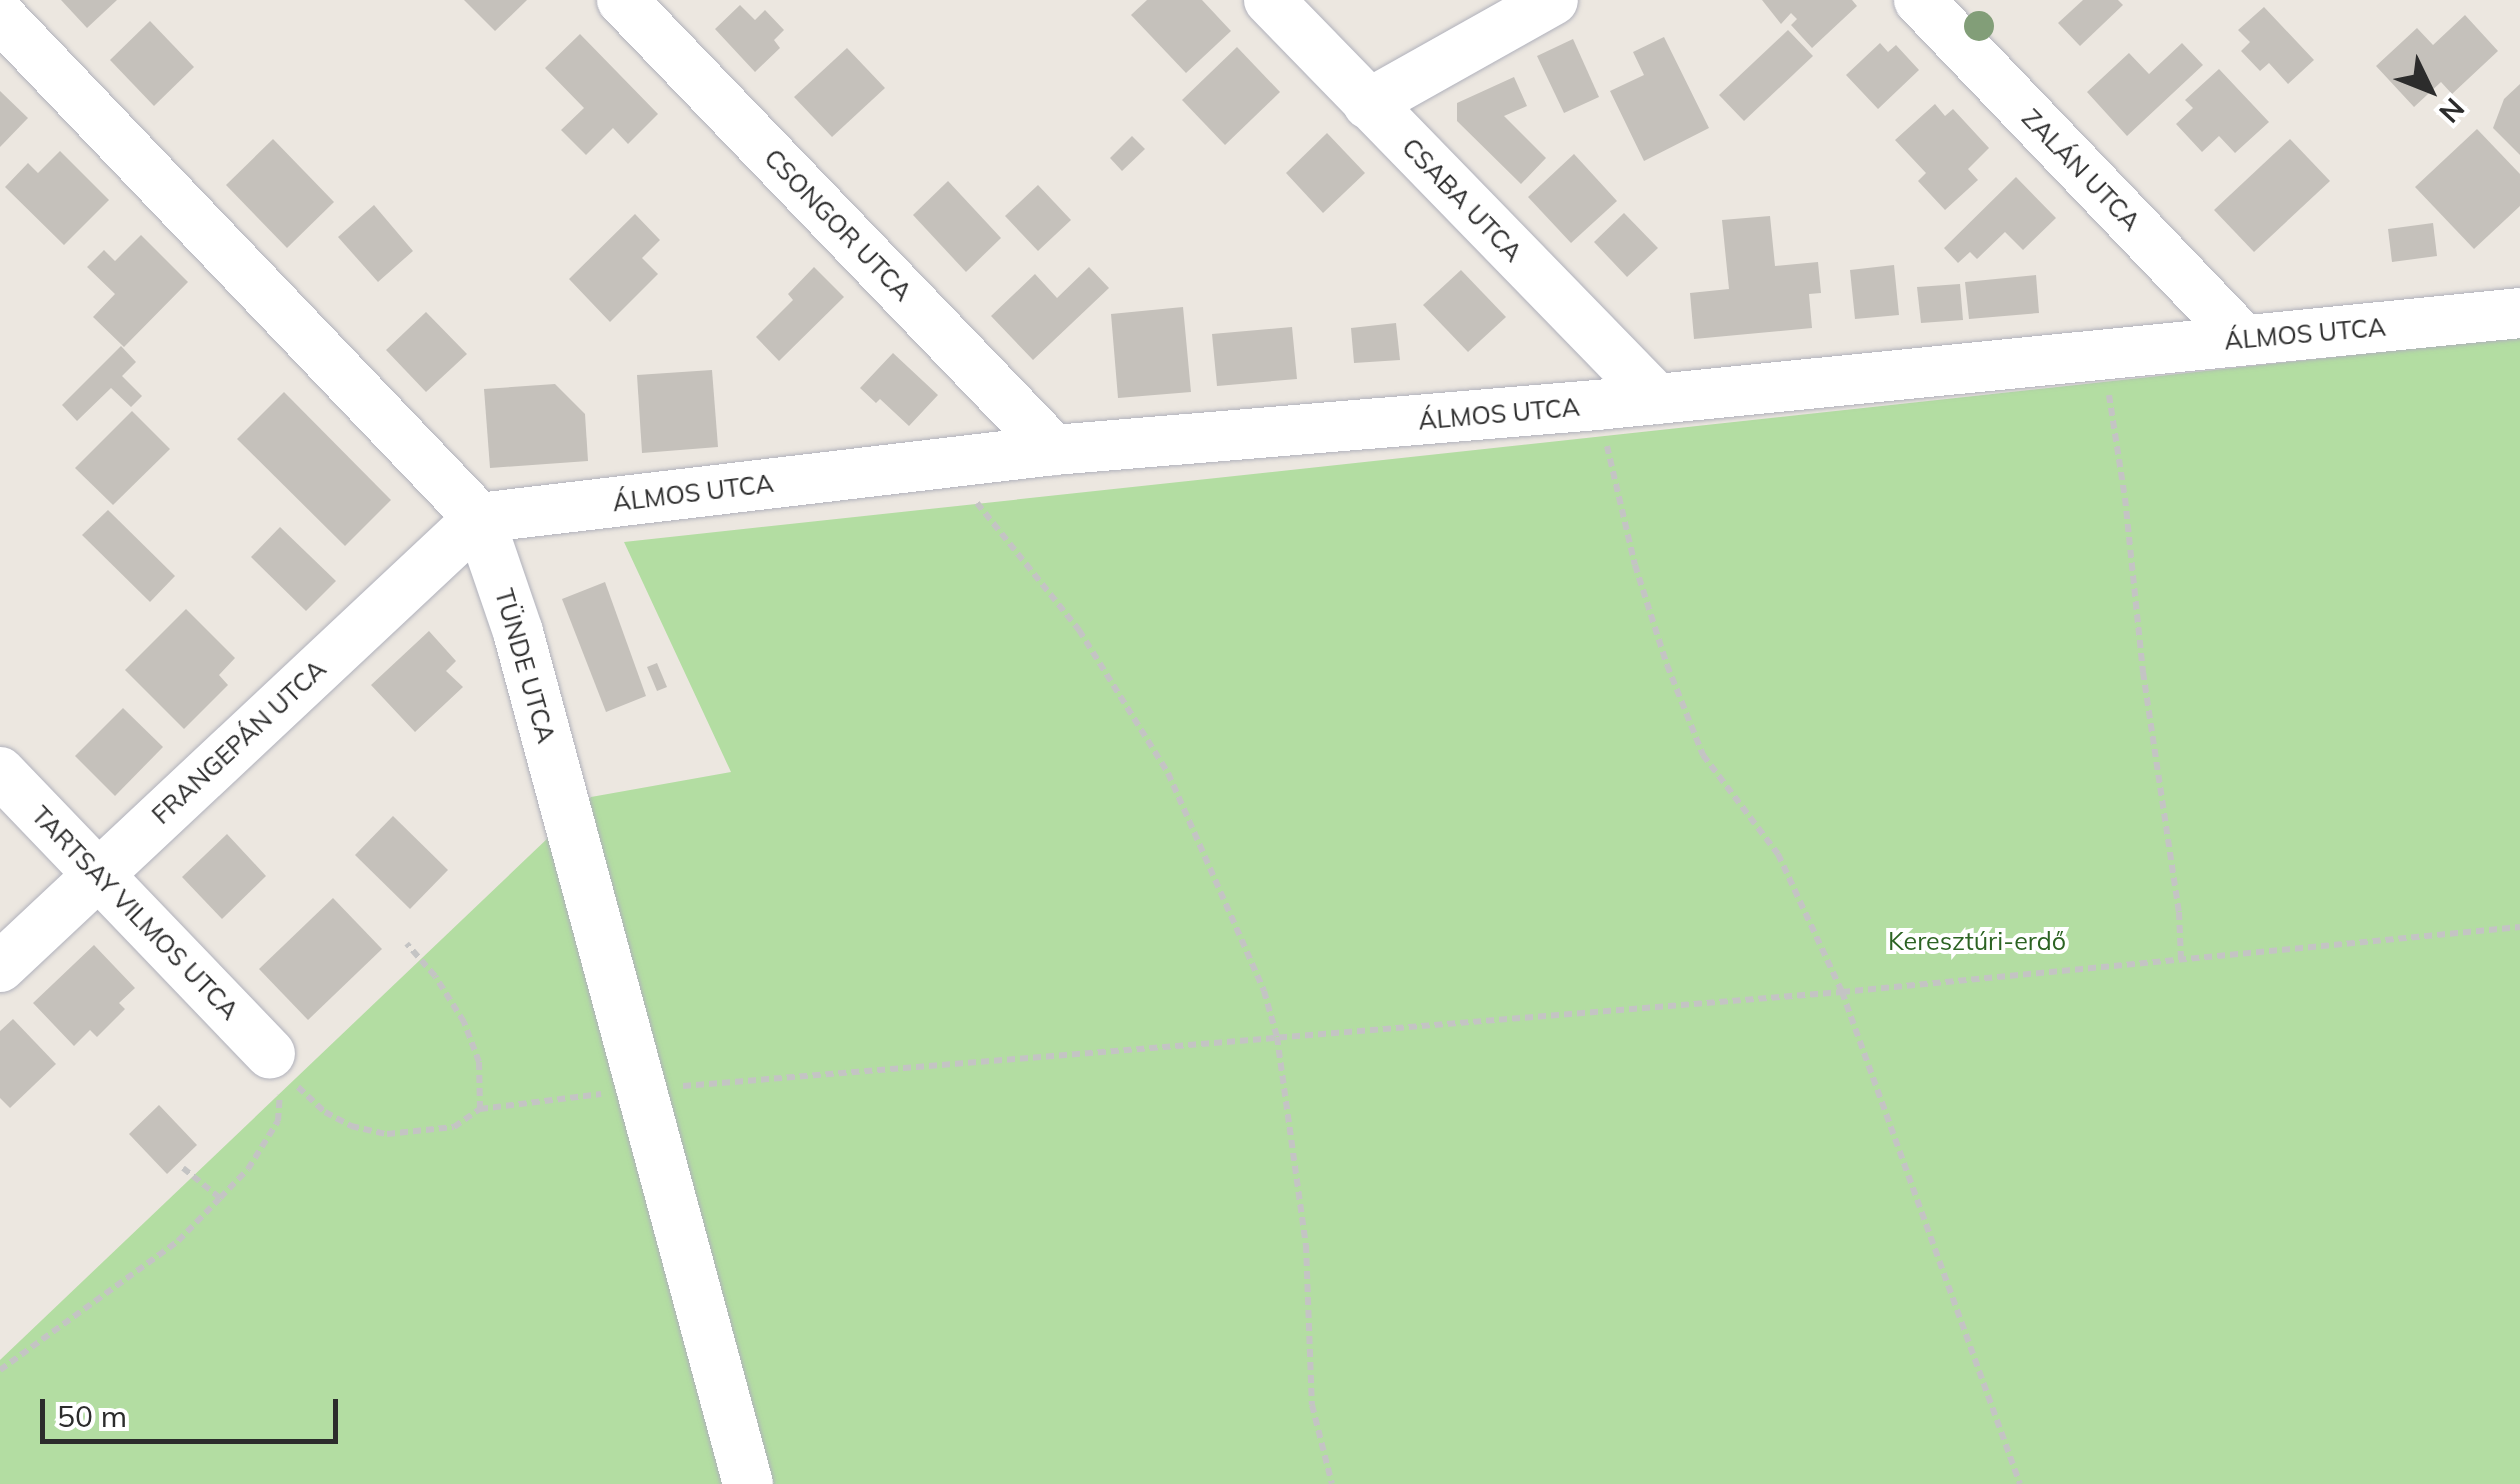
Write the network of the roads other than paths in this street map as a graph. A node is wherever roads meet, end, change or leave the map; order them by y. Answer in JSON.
{"nodes":[{"id":1,"x":622,"y":0,"type":"edge"},
{"id":2,"x":1269,"y":0,"type":"edge"},
{"id":3,"x":1554,"y":0,"type":"edge"},
{"id":4,"x":1919,"y":0,"type":"edge"},
{"id":5,"x":0,"y":16,"type":"edge"},
{"id":6,"x":1368,"y":104,"type":"junction"},
{"id":7,"x":2520,"y":313,"type":"edge"},
{"id":8,"x":2243,"y":340,"type":"junction"},
{"id":9,"x":1658,"y":399,"type":"junction"},
{"id":10,"x":1054,"y":450,"type":"junction"},
{"id":11,"x":478,"y":518,"type":"junction"},
{"id":12,"x":0,"y":772,"type":"edge"},
{"id":13,"x":98,"y":874,"type":"junction"},
{"id":14,"x":0,"y":968,"type":"edge"},
{"id":15,"x":282,"y":1077,"type":"road end"},
{"id":16,"x":748,"y":1484,"type":"edge"}],
"edges":[{"from":1,"to":10,"type":"street","name":"CSONGOR UTCA"},
{"from":2,"to":6,"type":"street","name":"CSABA UTCA"},
{"from":3,"to":6,"type":"street"},
{"from":4,"to":8,"type":"street","name":"ZALÁN UTCA"},
{"from":5,"to":11,"type":"street","name":"TÜNDE UTCA"},
{"from":6,"to":9,"type":"street","name":"CSABA UTCA"},
{"from":7,"to":8,"type":"street","name":"ÁLMOS UTCA"},
{"from":8,"to":9,"type":"street","name":"ÁLMOS UTCA"},
{"from":9,"to":10,"type":"street","name":"ÁLMOS UTCA"},
{"from":10,"to":11,"type":"street","name":"ÁLMOS UTCA"},
{"from":11,"to":13,"type":"street","name":"FRANGEPÁN UTCA"},
{"from":11,"to":16,"type":"street","name":"TÜNDE UTCA"},
{"from":12,"to":13,"type":"street","name":"TARTSAY VILMOS UTCA"},
{"from":13,"to":14,"type":"street","name":"FRANGEPÁN UTCA"},
{"from":13,"to":15,"type":"street","name":"TARTSAY VILMOS UTCA"}]}
